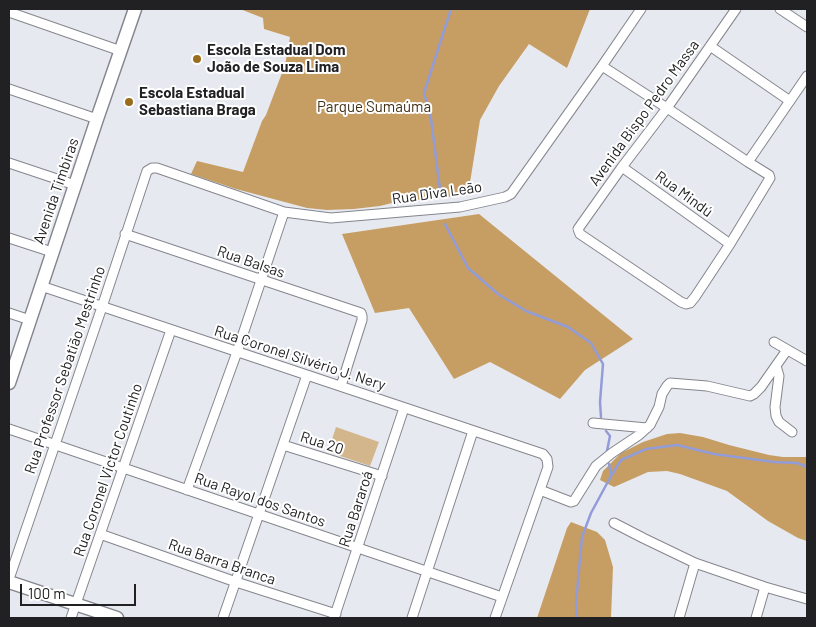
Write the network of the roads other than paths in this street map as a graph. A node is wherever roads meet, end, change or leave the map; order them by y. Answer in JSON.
{"nodes":[{"id":1,"x":135,"y":9,"type":"edge"},
{"id":2,"x":642,"y":9,"type":"edge"},
{"id":3,"x":736,"y":9,"type":"edge"},
{"id":4,"x":780,"y":9,"type":"edge"},
{"id":5,"x":9,"y":12,"type":"edge"},
{"id":6,"x":807,"y":27,"type":"edge"},
{"id":7,"x":710,"y":46,"type":"junction"},
{"id":8,"x":120,"y":50,"type":"junction"},
{"id":9,"x":602,"y":66,"type":"junction"},
{"id":10,"x":807,"y":76,"type":"edge"},
{"id":11,"x":9,"y":90,"type":"edge"},
{"id":12,"x":790,"y":101,"type":"junction"},
{"id":13,"x":667,"y":108,"type":"junction"},
{"id":14,"x":97,"y":118,"type":"junction"},
{"id":15,"x":748,"y":162,"type":"junction"},
{"id":16,"x":9,"y":163,"type":"edge"},
{"id":17,"x":622,"y":167,"type":"junction"},
{"id":18,"x":147,"y":171,"type":"joint"},
{"id":19,"x":75,"y":186,"type":"junction"},
{"id":20,"x":284,"y":212,"type":"junction"},
{"id":21,"x":126,"y":234,"type":"junction"},
{"id":22,"x":9,"y":238,"type":"edge"},
{"id":23,"x":730,"y":244,"type":"junction"},
{"id":24,"x":52,"y":252,"type":"junction"},
{"id":25,"x":260,"y":280,"type":"junction"},
{"id":26,"x":41,"y":286,"type":"junction"},
{"id":27,"x":102,"y":307,"type":"junction"},
{"id":28,"x":9,"y":312,"type":"edge"},
{"id":29,"x":30,"y":320,"type":"junction"},
{"id":30,"x":171,"y":330,"type":"junction"},
{"id":31,"x":774,"y":342,"type":"dead end"},
{"id":32,"x":787,"y":350,"type":"junction"},
{"id":33,"x":237,"y":352,"type":"junction"},
{"id":34,"x":807,"y":361,"type":"edge"},
{"id":35,"x":776,"y":366,"type":"junction"},
{"id":36,"x":307,"y":375,"type":"junction"},
{"id":37,"x":9,"y":383,"type":"edge"},
{"id":38,"x":341,"y":386,"type":"junction"},
{"id":39,"x":404,"y":408,"type":"junction"},
{"id":40,"x":593,"y":423,"type":"dead end"},
{"id":41,"x":647,"y":428,"type":"junction"},
{"id":42,"x":9,"y":429,"type":"edge"},
{"id":43,"x":473,"y":432,"type":"junction"},
{"id":44,"x":792,"y":432,"type":"dead end"},
{"id":45,"x":55,"y":445,"type":"junction"},
{"id":46,"x":283,"y":445,"type":"junction"},
{"id":47,"x":123,"y":468,"type":"junction"},
{"id":48,"x":382,"y":476,"type":"junction"},
{"id":49,"x":187,"y":490,"type":"junction"},
{"id":50,"x":540,"y":490,"type":"junction"},
{"id":51,"x":259,"y":514,"type":"junction"},
{"id":52,"x":614,"y":523,"type":"dead end"},
{"id":53,"x":100,"y":534,"type":"junction"},
{"id":54,"x":358,"y":548,"type":"junction"},
{"id":55,"x":695,"y":562,"type":"junction"},
{"id":56,"x":426,"y":572,"type":"junction"},
{"id":57,"x":9,"y":580,"type":"edge"},
{"id":58,"x":236,"y":582,"type":"junction"},
{"id":59,"x":765,"y":587,"type":"junction"},
{"id":60,"x":502,"y":597,"type":"junction"},
{"id":61,"x":807,"y":599,"type":"edge"},
{"id":62,"x":76,"y":605,"type":"junction"},
{"id":63,"x":335,"y":616,"type":"edge"},
{"id":64,"x":71,"y":618,"type":"edge"},
{"id":65,"x":117,"y":618,"type":"edge"},
{"id":66,"x":223,"y":618,"type":"edge"},
{"id":67,"x":412,"y":618,"type":"edge"},
{"id":68,"x":495,"y":618,"type":"edge"},
{"id":69,"x":679,"y":618,"type":"edge"},
{"id":70,"x":756,"y":618,"type":"edge"}],
"edges":[{"from":1,"to":8,"type":"street","name":"Avenida Timbiras"},
{"from":2,"to":9,"type":"street","name":"Rua Diva Leão"},
{"from":3,"to":7,"type":"street","name":"Avenida Bispo Pedro Massa"},
{"from":4,"to":6,"type":"street"},
{"from":5,"to":8,"type":"street"},
{"from":7,"to":12,"type":"street"},
{"from":7,"to":13,"type":"street","name":"Avenida Bispo Pedro Massa"},
{"from":8,"to":14,"type":"street","name":"Avenida Timbiras"},
{"from":9,"to":13,"type":"street"},
{"from":9,"to":20,"type":"street","name":"Rua Diva Leão"},
{"from":10,"to":12,"type":"street"},
{"from":11,"to":14,"type":"street"},
{"from":12,"to":15,"type":"street"},
{"from":13,"to":15,"type":"street"},
{"from":13,"to":17,"type":"street","name":"Avenida Bispo Pedro Massa"},
{"from":14,"to":19,"type":"street","name":"Avenida Timbiras"},
{"from":15,"to":23,"type":"street"},
{"from":16,"to":19,"type":"street"},
{"from":17,"to":23,"type":"street","name":"Rua Mindú"},
{"from":17,"to":23,"type":"street","name":"Avenida Bispo Pedro Massa"},
{"from":18,"to":20,"type":"street","name":"Rua Diva Leão"},
{"from":18,"to":21,"type":"street","name":"Rua Professor Sebatião Mestrinho"},
{"from":19,"to":24,"type":"street","name":"Avenida Timbiras"},
{"from":20,"to":25,"type":"street"},
{"from":21,"to":25,"type":"street","name":"Rua Balsas"},
{"from":21,"to":27,"type":"street","name":"Rua Professor Sebatião Mestrinho"},
{"from":22,"to":24,"type":"street"},
{"from":24,"to":26,"type":"street","name":"Avenida Timbiras"},
{"from":25,"to":33,"type":"street"},
{"from":25,"to":38,"type":"street","name":"Rua Balsas"},
{"from":26,"to":27,"type":"street","name":"Rua Coronel Silvério J. Nery"},
{"from":26,"to":29,"type":"street","name":"Avenida Timbiras"},
{"from":27,"to":30,"type":"street","name":"Rua Coronel Silvério J. Nery"},
{"from":27,"to":45,"type":"street","name":"Rua Professor Sebatião Mestrinho"},
{"from":28,"to":29,"type":"street"},
{"from":29,"to":37,"type":"street","name":"Avenida Timbiras"},
{"from":30,"to":33,"type":"street","name":"Rua Coronel Silvério J. Nery"},
{"from":30,"to":47,"type":"street","name":"Rua Coronel Victor Coutinho"},
{"from":31,"to":32,"type":"street"},
{"from":32,"to":34,"type":"street"},
{"from":32,"to":35,"type":"street"},
{"from":33,"to":36,"type":"street","name":"Rua Coronel Silvério J. Nery"},
{"from":33,"to":49,"type":"street"},
{"from":35,"to":41,"type":"street"},
{"from":35,"to":44,"type":"street"},
{"from":36,"to":38,"type":"street","name":"Rua Coronel Silvério J. Nery"},
{"from":36,"to":46,"type":"street"},
{"from":38,"to":39,"type":"street","name":"Rua Coronel Silvério J. Nery"},
{"from":39,"to":43,"type":"street","name":"Rua Coronel Silvério J. Nery"},
{"from":39,"to":48,"type":"street","name":"Rua Bararoá"},
{"from":40,"to":41,"type":"street"},
{"from":41,"to":50,"type":"street"},
{"from":42,"to":45,"type":"street","name":"Rua Rayol dos Santos"},
{"from":43,"to":50,"type":"street","name":"Rua Coronel Silvério J. Nery"},
{"from":43,"to":56,"type":"street"},
{"from":45,"to":47,"type":"street","name":"Rua Rayol dos Santos"},
{"from":45,"to":57,"type":"street","name":"Rua Professor Sebatião Mestrinho"},
{"from":46,"to":48,"type":"street","name":"Rua 20"},
{"from":46,"to":51,"type":"street"},
{"from":47,"to":49,"type":"street","name":"Rua Rayol dos Santos"},
{"from":47,"to":53,"type":"street","name":"Rua Coronel Victor Coutinho"},
{"from":48,"to":54,"type":"street","name":"Rua Bararoá"},
{"from":49,"to":51,"type":"street","name":"Rua Rayol dos Santos"},
{"from":50,"to":60,"type":"street"},
{"from":51,"to":54,"type":"street","name":"Rua Rayol dos Santos"},
{"from":51,"to":58,"type":"street"},
{"from":52,"to":55,"type":"street"},
{"from":53,"to":58,"type":"street","name":"Rua Barra Branca"},
{"from":53,"to":62,"type":"street","name":"Rua Coronel Victor Coutinho"},
{"from":54,"to":56,"type":"street","name":"Rua Rayol dos Santos"},
{"from":54,"to":63,"type":"street","name":"Rua Bararoá"},
{"from":55,"to":59,"type":"street"},
{"from":55,"to":69,"type":"street"},
{"from":56,"to":60,"type":"street","name":"Rua Rayol dos Santos"},
{"from":56,"to":67,"type":"street"},
{"from":57,"to":62,"type":"street"},
{"from":58,"to":63,"type":"street","name":"Rua Barra Branca"},
{"from":58,"to":66,"type":"street"},
{"from":59,"to":61,"type":"street"},
{"from":59,"to":70,"type":"street"},
{"from":60,"to":68,"type":"street"},
{"from":62,"to":64,"type":"street","name":"Rua Coronel Victor Coutinho"},
{"from":62,"to":65,"type":"street"}]}
